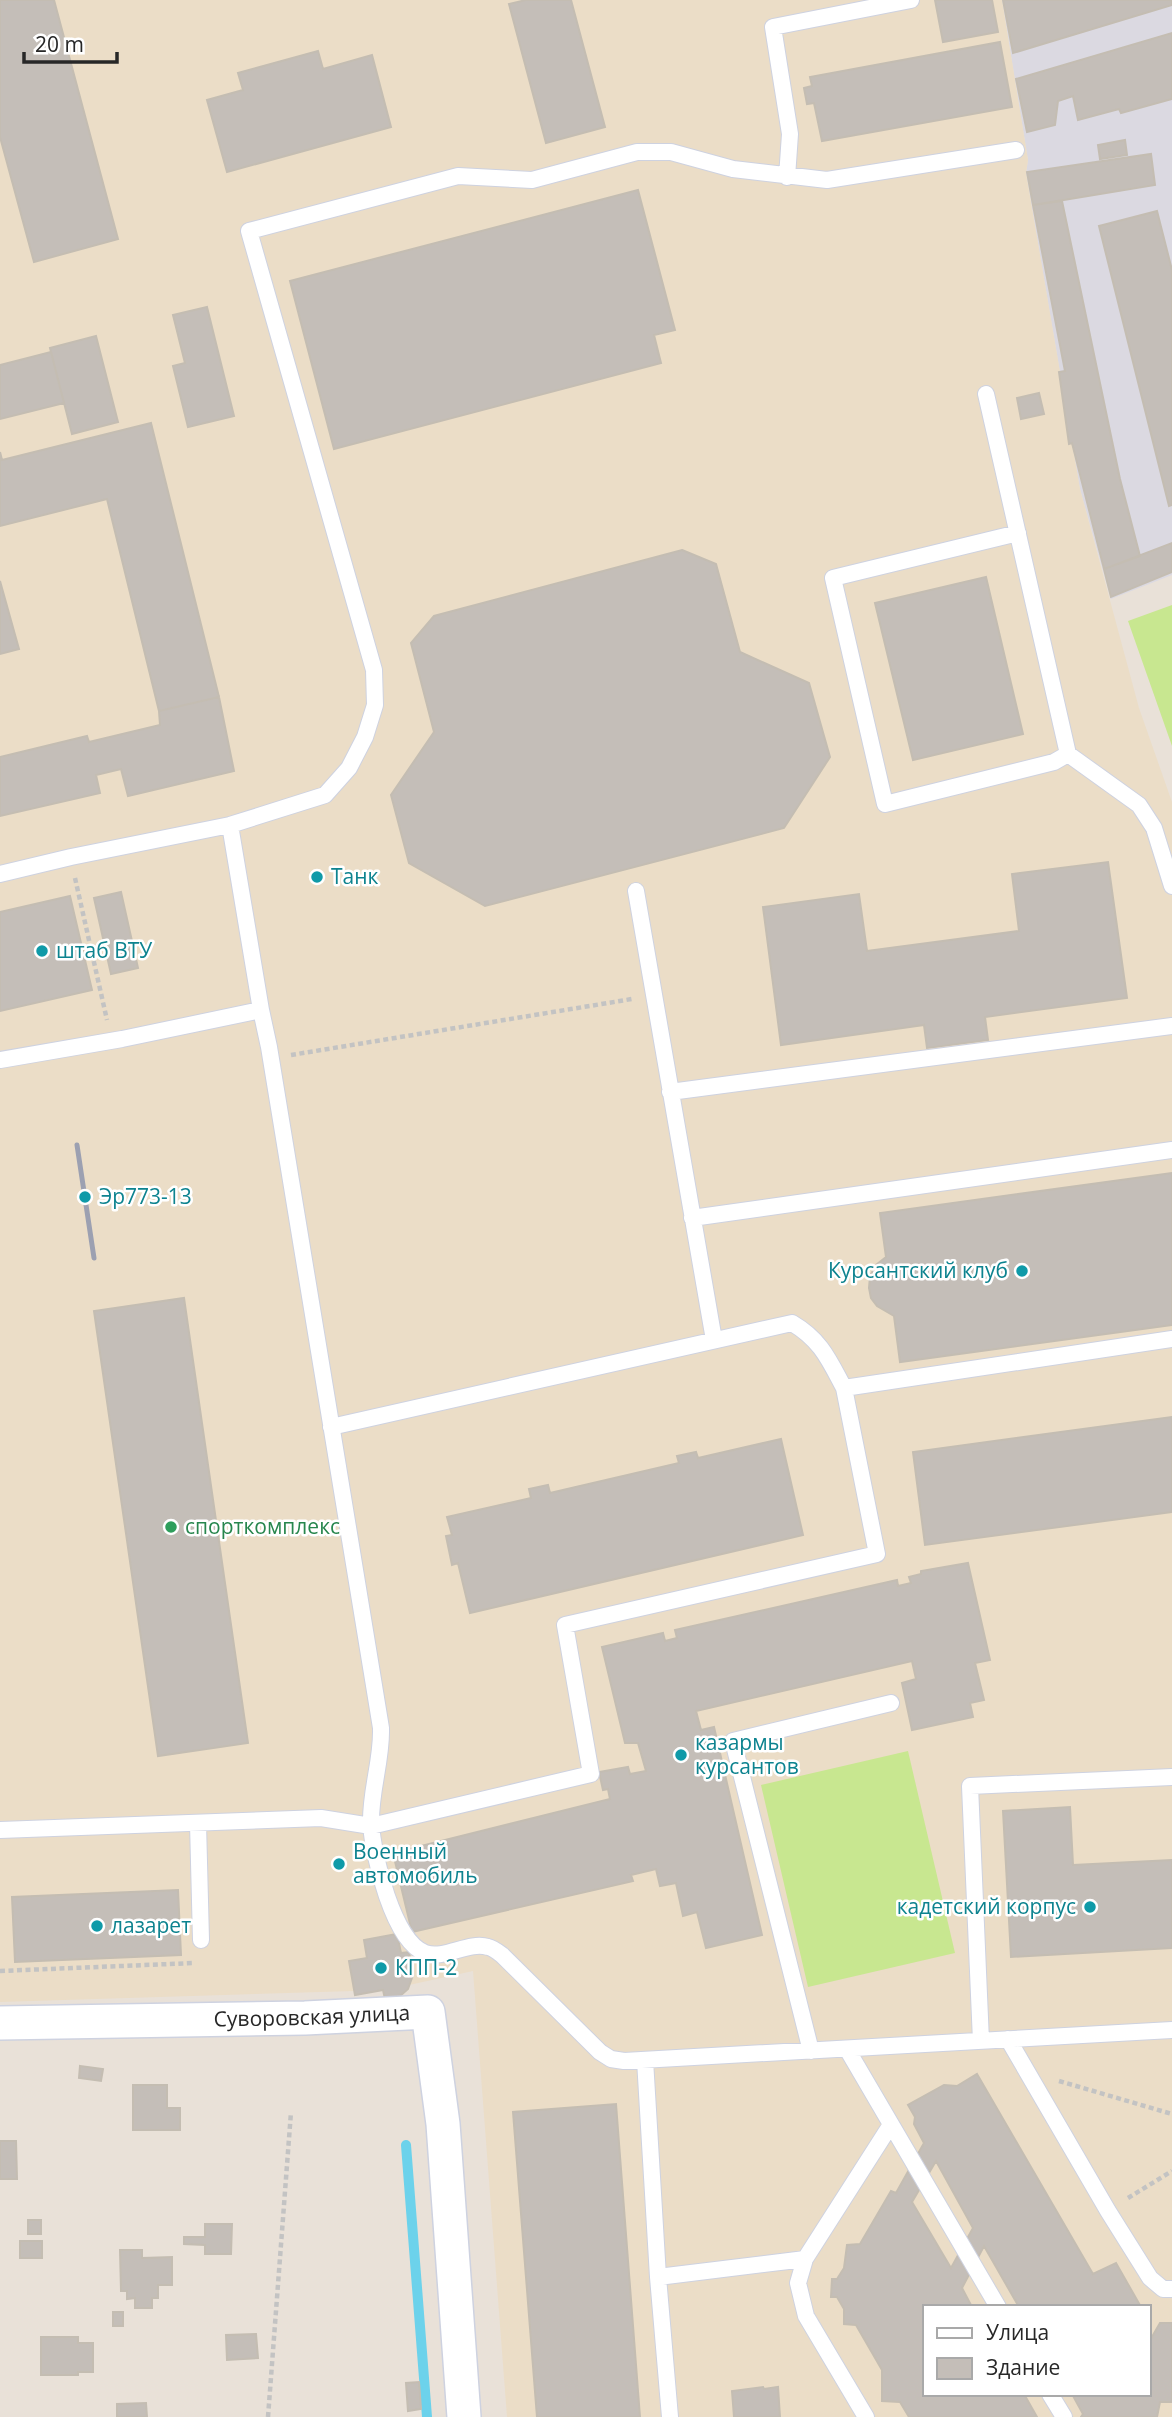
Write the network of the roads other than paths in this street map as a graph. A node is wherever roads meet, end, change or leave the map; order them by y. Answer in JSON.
{"nodes":[{"id":1,"x":911,"y":0,"type":"edge"},
{"id":2,"x":1016,"y":149,"type":"dead end"},
{"id":3,"x":787,"y":177,"type":"junction"},
{"id":4,"x":986,"y":394,"type":"dead end"},
{"id":5,"x":1018,"y":533,"type":"junction"},
{"id":6,"x":1069,"y":754,"type":"junction"},
{"id":7,"x":230,"y":825,"type":"junction"},
{"id":8,"x":0,"y":874,"type":"edge"},
{"id":9,"x":1172,"y":886,"type":"edge"},
{"id":10,"x":636,"y":891,"type":"dead end"},
{"id":11,"x":261,"y":1010,"type":"junction"},
{"id":12,"x":1172,"y":1026,"type":"edge"},
{"id":13,"x":0,"y":1060,"type":"edge"},
{"id":14,"x":670,"y":1092,"type":"junction"},
{"id":15,"x":1172,"y":1150,"type":"edge"},
{"id":16,"x":692,"y":1218,"type":"junction"},
{"id":17,"x":1172,"y":1339,"type":"edge"},
{"id":18,"x":714,"y":1340,"type":"junction"},
{"id":19,"x":844,"y":1388,"type":"junction"},
{"id":20,"x":331,"y":1427,"type":"junction"},
{"id":21,"x":891,"y":1703,"type":"dead end"},
{"id":22,"x":1172,"y":1777,"type":"edge"},
{"id":23,"x":198,"y":1822,"type":"junction"},
{"id":24,"x":371,"y":1826,"type":"junction"},
{"id":25,"x":0,"y":1830,"type":"edge"},
{"id":26,"x":201,"y":1940,"type":"road end"},
{"id":27,"x":0,"y":2023,"type":"edge"},
{"id":28,"x":1172,"y":2030,"type":"edge"},
{"id":29,"x":1008,"y":2039,"type":"junction"},
{"id":30,"x":981,"y":2041,"type":"junction"},
{"id":31,"x":847,"y":2049,"type":"junction"},
{"id":32,"x":811,"y":2051,"type":"junction"},
{"id":33,"x":646,"y":2060,"type":"junction"},
{"id":34,"x":891,"y":2126,"type":"junction"},
{"id":35,"x":805,"y":2259,"type":"junction"},
{"id":36,"x":658,"y":2277,"type":"junction"},
{"id":37,"x":1172,"y":2289,"type":"edge"},
{"id":38,"x":997,"y":2305,"type":"edge"},
{"id":39,"x":1051,"y":2396,"type":"edge"},
{"id":40,"x":464,"y":2417,"type":"edge"},
{"id":41,"x":670,"y":2417,"type":"edge"},
{"id":42,"x":866,"y":2417,"type":"edge"},
{"id":43,"x":1063,"y":2417,"type":"edge"}],
"edges":[{"from":1,"to":3,"type":"lane"},
{"from":2,"to":3,"type":"lane"},
{"from":3,"to":7,"type":"lane"},
{"from":4,"to":5,"type":"lane"},
{"from":5,"to":6,"type":"lane"},
{"from":5,"to":6,"type":"lane"},
{"from":6,"to":9,"type":"lane"},
{"from":7,"to":8,"type":"lane"},
{"from":7,"to":11,"type":"lane"},
{"from":10,"to":14,"type":"lane"},
{"from":11,"to":13,"type":"lane"},
{"from":11,"to":20,"type":"lane"},
{"from":12,"to":14,"type":"lane"},
{"from":14,"to":16,"type":"lane"},
{"from":15,"to":16,"type":"lane"},
{"from":16,"to":18,"type":"lane"},
{"from":17,"to":19,"type":"lane"},
{"from":18,"to":19,"type":"lane"},
{"from":18,"to":20,"type":"lane"},
{"from":19,"to":24,"type":"lane"},
{"from":20,"to":24,"type":"lane"},
{"from":21,"to":32,"type":"lane"},
{"from":22,"to":30,"type":"lane"},
{"from":23,"to":24,"type":"lane"},
{"from":23,"to":25,"type":"lane"},
{"from":23,"to":26,"type":"lane"},
{"from":24,"to":33,"type":"lane"},
{"from":27,"to":40,"type":"street","name":"Суворовская улица"},
{"from":28,"to":29,"type":"lane"},
{"from":29,"to":30,"type":"lane"},
{"from":29,"to":37,"type":"lane"},
{"from":30,"to":31,"type":"lane"},
{"from":31,"to":32,"type":"lane"},
{"from":31,"to":34,"type":"lane"},
{"from":32,"to":33,"type":"lane"},
{"from":33,"to":36,"type":"lane"},
{"from":34,"to":35,"type":"lane"},
{"from":34,"to":38,"type":"lane"},
{"from":35,"to":36,"type":"lane"},
{"from":35,"to":42,"type":"lane"},
{"from":36,"to":41,"type":"lane"},
{"from":39,"to":43,"type":"lane"}]}
